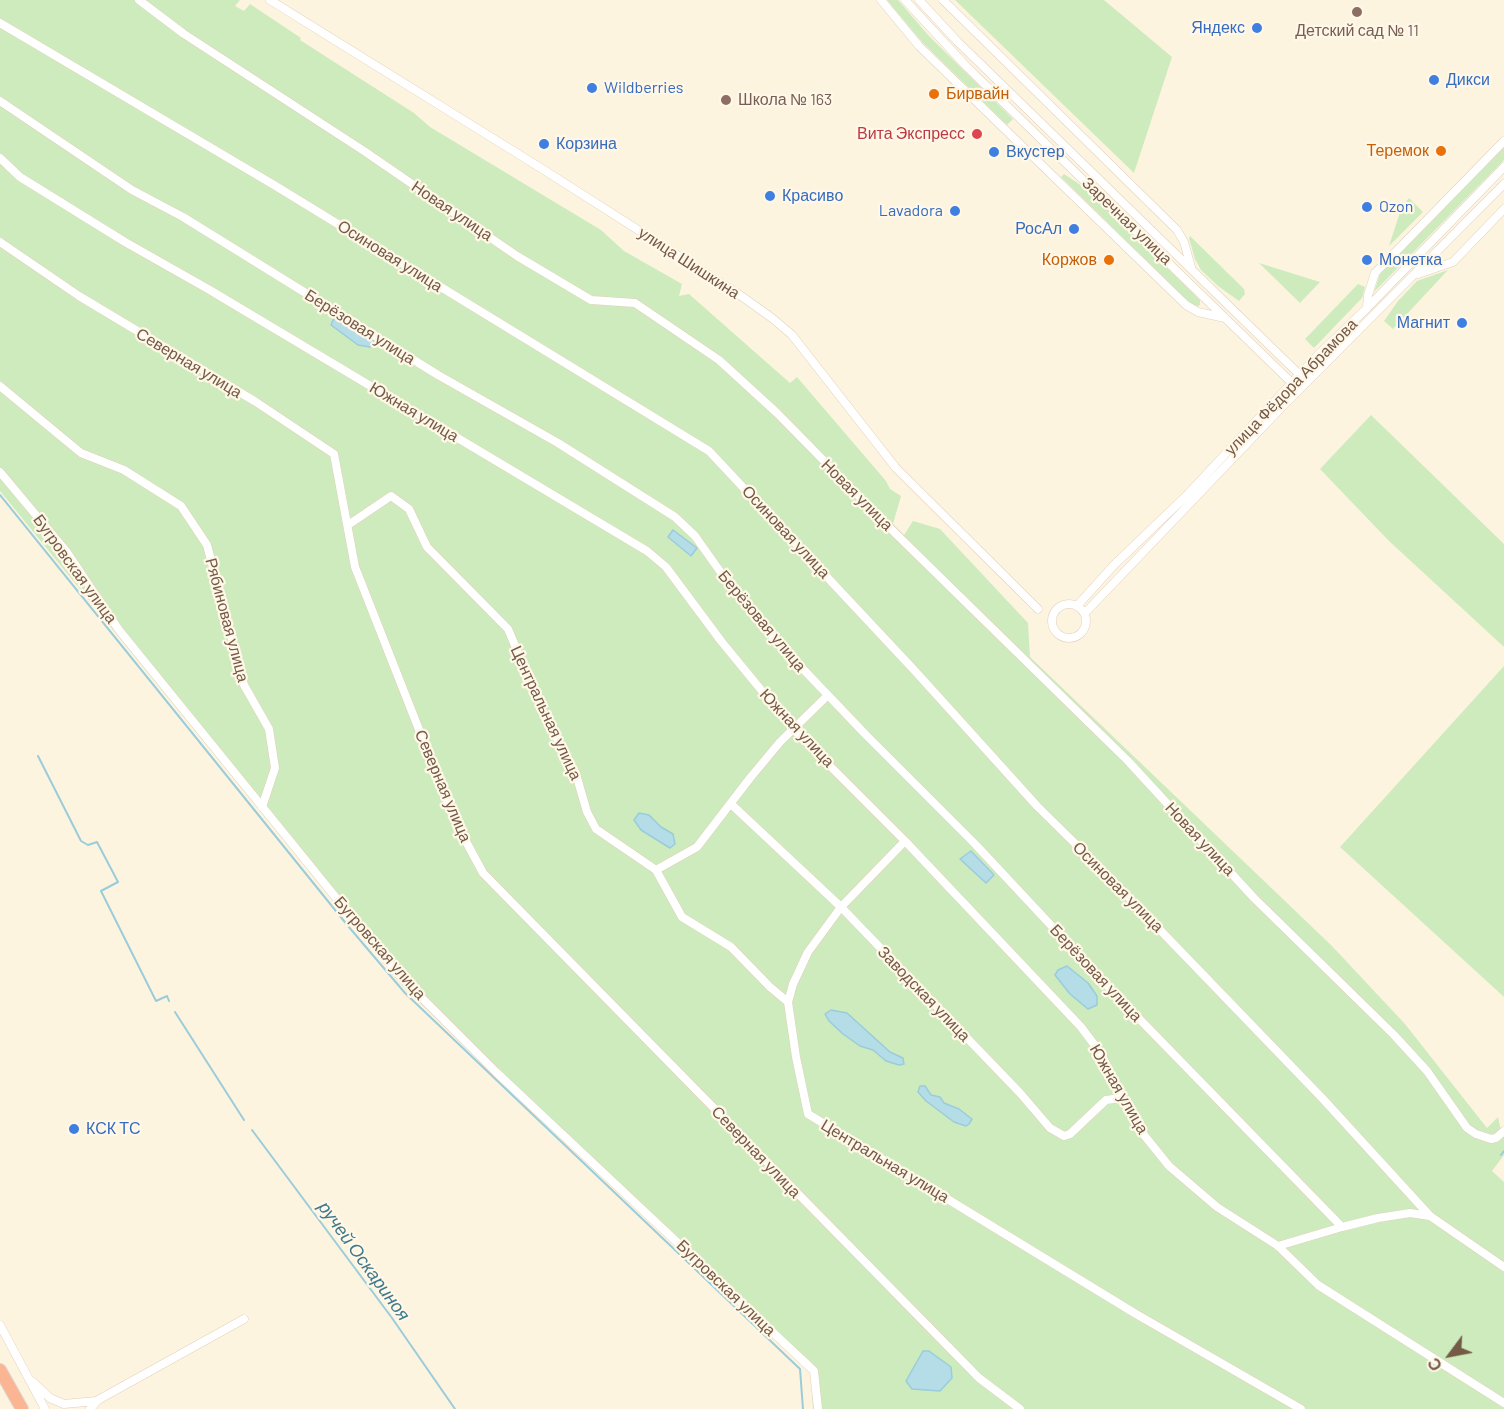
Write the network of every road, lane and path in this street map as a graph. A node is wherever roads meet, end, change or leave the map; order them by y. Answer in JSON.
{"nodes":[{"id":1,"x":140,"y":0,"type":"edge"},
{"id":2,"x":270,"y":0,"type":"edge"},
{"id":3,"x":882,"y":0,"type":"edge"},
{"id":4,"x":905,"y":0,"type":"edge"},
{"id":5,"x":919,"y":0,"type":"edge"},
{"id":6,"x":943,"y":0,"type":"edge"},
{"id":7,"x":0,"y":23,"type":"edge"},
{"id":8,"x":0,"y":101,"type":"edge"},
{"id":9,"x":1504,"y":141,"type":"edge"},
{"id":10,"x":0,"y":158,"type":"edge"},
{"id":11,"x":1504,"y":167,"type":"edge"},
{"id":12,"x":1504,"y":184,"type":"edge"},
{"id":13,"x":1504,"y":209,"type":"edge"},
{"id":14,"x":0,"y":242,"type":"edge"},
{"id":15,"x":1191,"y":269,"type":"junction"},
{"id":16,"x":1417,"y":274,"type":"junction"},
{"id":17,"x":1367,"y":308,"type":"junction"},
{"id":18,"x":1226,"y":318,"type":"junction"},
{"id":19,"x":1300,"y":375,"type":"junction"},
{"id":20,"x":1307,"y":382,"type":"junction"},
{"id":21,"x":1292,"y":383,"type":"junction"},
{"id":22,"x":0,"y":386,"type":"edge"},
{"id":23,"x":1300,"y":390,"type":"junction"},
{"id":24,"x":0,"y":472,"type":"edge"},
{"id":25,"x":348,"y":525,"type":"junction"},
{"id":26,"x":1077,"y":606,"type":"junction"},
{"id":27,"x":1038,"y":609,"type":"dead end"},
{"id":28,"x":1085,"y":613,"type":"junction"},
{"id":29,"x":828,"y":695,"type":"junction"},
{"id":30,"x":794,"y":730,"type":"junction"},
{"id":31,"x":731,"y":804,"type":"junction"},
{"id":32,"x":262,"y":807,"type":"junction"},
{"id":33,"x":905,"y":841,"type":"junction"},
{"id":34,"x":656,"y":870,"type":"junction"},
{"id":35,"x":841,"y":907,"type":"junction"},
{"id":36,"x":788,"y":1002,"type":"junction"},
{"id":37,"x":1121,"y":1098,"type":"junction"},
{"id":38,"x":1504,"y":1131,"type":"edge"},
{"id":39,"x":1430,"y":1216,"type":"junction"},
{"id":40,"x":1342,"y":1227,"type":"junction"},
{"id":41,"x":1278,"y":1246,"type":"junction"},
{"id":42,"x":1504,"y":1267,"type":"edge"},
{"id":43,"x":244,"y":1318,"type":"dead end"},
{"id":44,"x":0,"y":1325,"type":"edge"},
{"id":45,"x":0,"y":1370,"type":"edge"},
{"id":46,"x":26,"y":1374,"type":"junction"},
{"id":47,"x":98,"y":1400,"type":"junction"},
{"id":48,"x":1504,"y":1403,"type":"edge"},
{"id":49,"x":22,"y":1409,"type":"edge"},
{"id":50,"x":45,"y":1409,"type":"edge"},
{"id":51,"x":90,"y":1409,"type":"edge"},
{"id":52,"x":818,"y":1409,"type":"edge"},
{"id":53,"x":1020,"y":1409,"type":"edge"},
{"id":54,"x":1301,"y":1409,"type":"edge"}],
"edges":[{"from":1,"to":38,"type":"street","name":"Новая улица"},
{"from":2,"to":27,"type":"street","name":"улица Шишкина"},
{"from":3,"to":18,"type":"street"},
{"from":4,"to":18,"type":"street","name":"Заречная улица"},
{"from":5,"to":15,"type":"street","name":"Заречная улица"},
{"from":6,"to":15,"type":"street"},
{"from":7,"to":39,"type":"street","name":"Осиновая улица"},
{"from":8,"to":29,"type":"street","name":"Берёзовая улица"},
{"from":9,"to":17,"type":"street"},
{"from":10,"to":30,"type":"street","name":"Южная улица"},
{"from":11,"to":17,"type":"street","name":"улица Фёдора Абрамова"},
{"from":12,"to":16,"type":"street","name":"улица Фёдора Абрамова"},
{"from":13,"to":16,"type":"street"},
{"from":14,"to":25,"type":"street","name":"Северная улица"},
{"from":15,"to":19,"type":"street","name":"Заречная улица"},
{"from":16,"to":20,"type":"street","name":"улица Фёдора Абрамова"},
{"from":17,"to":19,"type":"street","name":"улица Фёдора Абрамова"},
{"from":18,"to":21,"type":"street","name":"Заречная улица"},
{"from":19,"to":20,"type":"street","name":"Заречная улица"},
{"from":19,"to":21,"type":"street","name":"улица Фёдора Абрамова"},
{"from":20,"to":23,"type":"street","name":"улица Фёдора Абрамова"},
{"from":21,"to":23,"type":"street","name":"Заречная улица"},
{"from":21,"to":26,"type":"street","name":"улица Фёдора Абрамова"},
{"from":22,"to":32,"type":"street","name":"Рябиновая улица"},
{"from":23,"to":28,"type":"street","name":"улица Фёдора Абрамова"},
{"from":24,"to":32,"type":"street","name":"Бугровская улица"},
{"from":25,"to":34,"type":"street","name":"Центральная улица"},
{"from":25,"to":53,"type":"street","name":"Северная улица"},
{"from":26,"to":28,"type":"street"},
{"from":26,"to":28,"type":"street"},
{"from":29,"to":30,"type":"street"},
{"from":29,"to":40,"type":"street","name":"Берёзовая улица"},
{"from":30,"to":31,"type":"street"},
{"from":30,"to":33,"type":"street","name":"Южная улица"},
{"from":31,"to":34,"type":"street"},
{"from":31,"to":35,"type":"street","name":"Заводская улица"},
{"from":32,"to":52,"type":"street","name":"Бугровская улица"},
{"from":33,"to":35,"type":"street"},
{"from":33,"to":37,"type":"street","name":"Южная улица"},
{"from":34,"to":36,"type":"street","name":"Центральная улица"},
{"from":35,"to":36,"type":"street"},
{"from":35,"to":37,"type":"street","name":"Заводская улица"},
{"from":36,"to":54,"type":"street","name":"Центральная улица"},
{"from":37,"to":41,"type":"street","name":"Южная улица"},
{"from":39,"to":40,"type":"street"},
{"from":39,"to":42,"type":"street","name":"Осиновая улица"},
{"from":40,"to":41,"type":"street"},
{"from":41,"to":48,"type":"street","name":"Южная улица"},
{"from":43,"to":47,"type":"street"},
{"from":44,"to":46,"type":"street"},
{"from":45,"to":49,"type":"highway"},
{"from":46,"to":47,"type":"street"},
{"from":46,"to":50,"type":"street"},
{"from":47,"to":51,"type":"street"}]}
